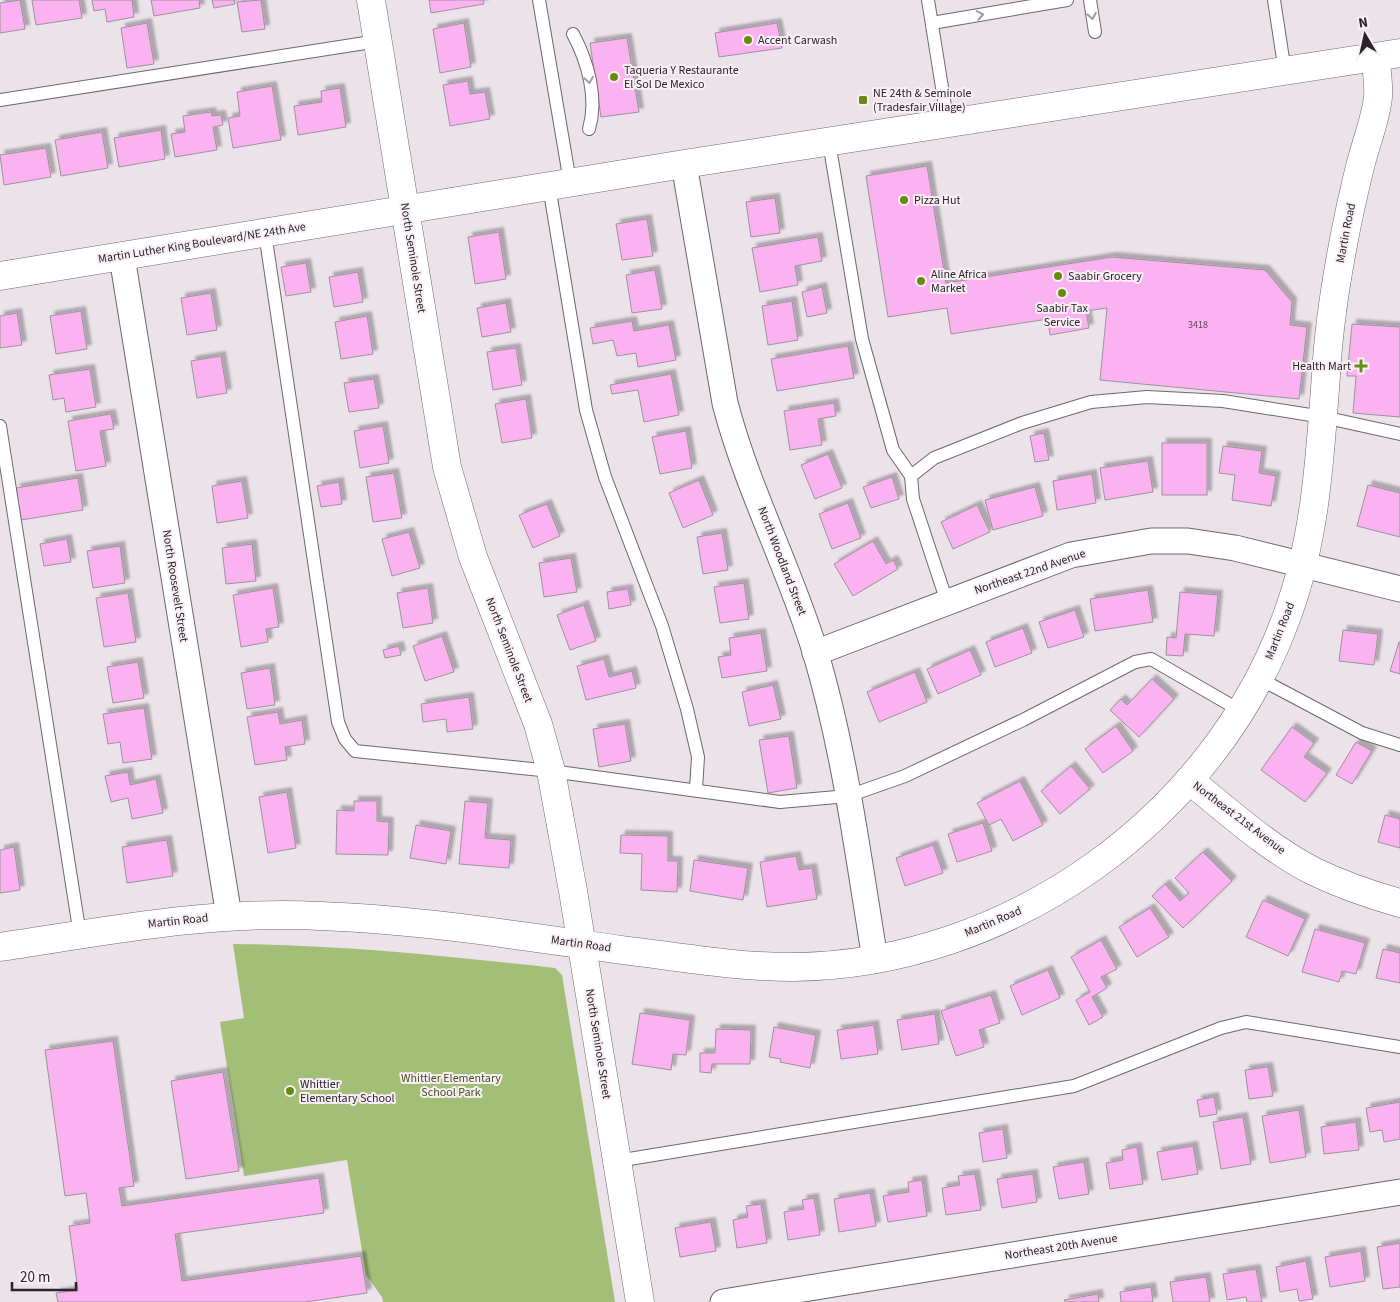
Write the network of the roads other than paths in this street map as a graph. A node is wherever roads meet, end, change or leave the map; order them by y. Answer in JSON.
{"nodes":[{"id":1,"x":371,"y":0,"type":"edge"},
{"id":2,"x":539,"y":0,"type":"edge"},
{"id":3,"x":928,"y":0,"type":"edge"},
{"id":4,"x":1067,"y":0,"type":"edge"},
{"id":5,"x":1090,"y":0,"type":"edge"},
{"id":6,"x":1274,"y":0,"type":"edge"},
{"id":7,"x":932,"y":23,"type":"junction"},
{"id":8,"x":1095,"y":32,"type":"dead end"},
{"id":9,"x":573,"y":34,"type":"dead end"},
{"id":10,"x":378,"y":41,"type":"junction"},
{"id":11,"x":1387,"y":55,"type":"edge"},
{"id":12,"x":1285,"y":72,"type":"junction"},
{"id":13,"x":0,"y":100,"type":"edge"},
{"id":14,"x":948,"y":125,"type":"junction"},
{"id":15,"x":589,"y":129,"type":"dead end"},
{"id":16,"x":829,"y":142,"type":"junction"},
{"id":17,"x":684,"y":164,"type":"junction"},
{"id":18,"x":560,"y":184,"type":"junction"},
{"id":19,"x":404,"y":210,"type":"junction"},
{"id":20,"x":265,"y":233,"type":"junction"},
{"id":21,"x":122,"y":257,"type":"junction"},
{"id":22,"x":0,"y":276,"type":"edge"},
{"id":23,"x":1323,"y":417,"type":"junction"},
{"id":24,"x":0,"y":426,"type":"edge"},
{"id":25,"x":1400,"y":434,"type":"edge"},
{"id":26,"x":911,"y":476,"type":"junction"},
{"id":27,"x":1303,"y":564,"type":"junction"},
{"id":28,"x":1400,"y":590,"type":"edge"},
{"id":29,"x":947,"y":602,"type":"junction"},
{"id":30,"x":815,"y":654,"type":"junction"},
{"id":31,"x":1260,"y":679,"type":"junction"},
{"id":32,"x":1242,"y":711,"type":"junction"},
{"id":33,"x":1400,"y":745,"type":"edge"},
{"id":34,"x":551,"y":771,"type":"junction"},
{"id":35,"x":1189,"y":780,"type":"junction"},
{"id":36,"x":696,"y":789,"type":"junction"},
{"id":37,"x":848,"y":796,"type":"junction"},
{"id":38,"x":1400,"y":902,"type":"edge"},
{"id":39,"x":229,"y":916,"type":"junction"},
{"id":40,"x":80,"y":934,"type":"junction"},
{"id":41,"x":582,"y":944,"type":"junction"},
{"id":42,"x":0,"y":947,"type":"edge"},
{"id":43,"x":875,"y":959,"type":"junction"},
{"id":44,"x":1400,"y":1047,"type":"edge"},
{"id":45,"x":617,"y":1161,"type":"junction"},
{"id":46,"x":1400,"y":1192,"type":"edge"},
{"id":47,"x":640,"y":1302,"type":"edge"},
{"id":48,"x":723,"y":1302,"type":"edge"}],
"edges":[{"from":1,"to":10,"type":"street","name":"North Seminole Street"},
{"from":2,"to":18,"type":"lane"},
{"from":3,"to":7,"type":"lane"},
{"from":7,"to":4,"type":"lane","one_way":true},
{"from":5,"to":8,"type":"lane","one_way":true},
{"from":6,"to":12,"type":"lane"},
{"from":7,"to":14,"type":"lane"},
{"from":9,"to":15,"type":"lane","one_way":true},
{"from":10,"to":13,"type":"lane"},
{"from":10,"to":19,"type":"street","name":"North Seminole Street"},
{"from":11,"to":12,"type":"street","name":"Martin Luther King Boulevard/NE 24th Ave"},
{"from":11,"to":23,"type":"street","name":"Martin Road"},
{"from":12,"to":14,"type":"street","name":"Martin Luther King Boulevard/NE 24th Ave"},
{"from":14,"to":16,"type":"street","name":"Martin Luther King Boulevard/NE 24th Ave"},
{"from":16,"to":17,"type":"street","name":"Martin Luther King Boulevard/NE 24th Ave"},
{"from":16,"to":26,"type":"lane"},
{"from":17,"to":18,"type":"street","name":"Martin Luther King Boulevard/NE 24th Ave"},
{"from":17,"to":30,"type":"street","name":"North Woodland Street"},
{"from":18,"to":19,"type":"street","name":"Martin Luther King Boulevard/NE 24th Ave"},
{"from":18,"to":36,"type":"lane"},
{"from":19,"to":20,"type":"street","name":"Martin Luther King Boulevard/NE 24th Ave"},
{"from":19,"to":34,"type":"street","name":"North Seminole Street"},
{"from":20,"to":21,"type":"street","name":"Martin Luther King Boulevard/NE 24th Ave"},
{"from":20,"to":34,"type":"lane"},
{"from":21,"to":22,"type":"street","name":"Martin Luther King Boulevard/NE 24th Ave"},
{"from":21,"to":39,"type":"street","name":"North Roosevelt Street"},
{"from":23,"to":25,"type":"lane"},
{"from":23,"to":26,"type":"lane"},
{"from":23,"to":27,"type":"street","name":"Martin Road"},
{"from":24,"to":40,"type":"lane"},
{"from":26,"to":29,"type":"lane"},
{"from":27,"to":28,"type":"street","name":"Northeast 22nd Avenue"},
{"from":27,"to":29,"type":"street","name":"Northeast 22nd Avenue"},
{"from":27,"to":31,"type":"street","name":"Martin Road"},
{"from":29,"to":30,"type":"street","name":"Northeast 22nd Avenue"},
{"from":30,"to":37,"type":"street","name":"North Woodland Street"},
{"from":31,"to":32,"type":"street","name":"Martin Road"},
{"from":31,"to":33,"type":"lane"},
{"from":32,"to":35,"type":"street","name":"Martin Road"},
{"from":32,"to":37,"type":"lane"},
{"from":34,"to":36,"type":"lane"},
{"from":34,"to":41,"type":"street","name":"North Seminole Street"},
{"from":35,"to":38,"type":"street","name":"Northeast 21st Avenue"},
{"from":35,"to":43,"type":"street","name":"Martin Road"},
{"from":36,"to":37,"type":"lane"},
{"from":37,"to":43,"type":"street","name":"North Woodland Street"},
{"from":39,"to":40,"type":"street","name":"Martin Road"},
{"from":39,"to":41,"type":"street","name":"Martin Road"},
{"from":40,"to":42,"type":"street","name":"Martin Road"},
{"from":41,"to":43,"type":"street","name":"Martin Road"},
{"from":41,"to":45,"type":"street","name":"North Seminole Street"},
{"from":44,"to":45,"type":"lane"},
{"from":45,"to":47,"type":"street","name":"North Seminole Street"},
{"from":46,"to":48,"type":"street","name":"Northeast 20th Avenue"}]}
